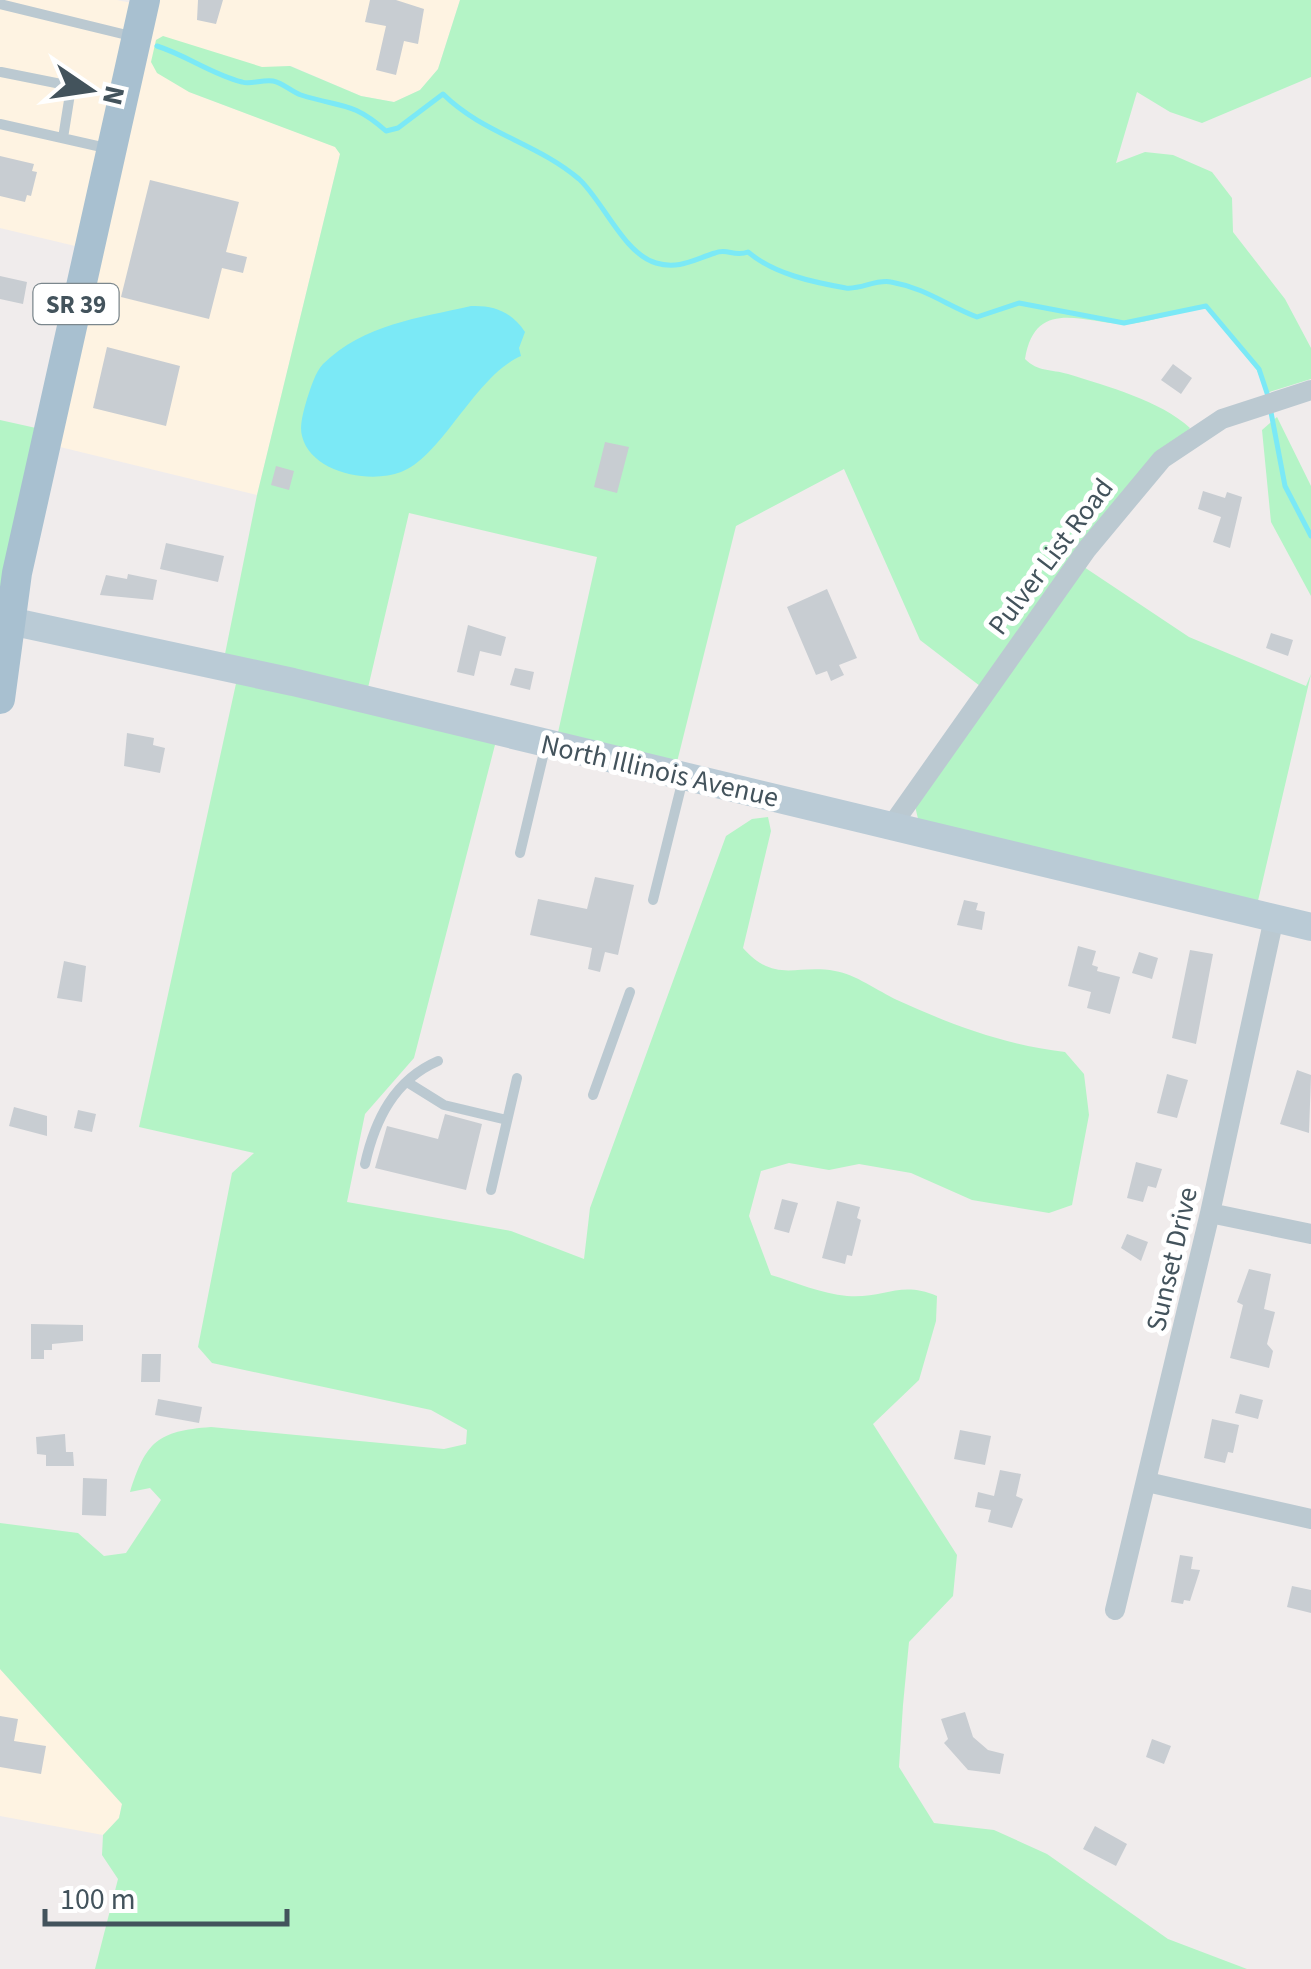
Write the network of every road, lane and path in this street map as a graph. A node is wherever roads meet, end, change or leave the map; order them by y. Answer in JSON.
{"nodes":[{"id":1,"x":144,"y":0,"type":"edge"},
{"id":2,"x":0,"y":4,"type":"edge"},
{"id":3,"x":136,"y":37,"type":"junction"},
{"id":4,"x":1,"y":72,"type":"edge"},
{"id":5,"x":0,"y":124,"type":"edge"},
{"id":6,"x":63,"y":138,"type":"junction"},
{"id":7,"x":111,"y":149,"type":"junction"},
{"id":8,"x":1311,"y":390,"type":"edge"},
{"id":9,"x":4,"y":620,"type":"edge"},
{"id":10,"x":0,"y":689,"type":"edge"},
{"id":11,"x":546,"y":743,"type":"junction"},
{"id":12,"x":684,"y":776,"type":"junction"},
{"id":13,"x":892,"y":825,"type":"junction"},
{"id":14,"x":520,"y":852,"type":"dead end"},
{"id":15,"x":654,"y":900,"type":"dead end"},
{"id":16,"x":1274,"y":918,"type":"junction"},
{"id":17,"x":1311,"y":927,"type":"edge"},
{"id":18,"x":630,"y":992,"type":"dead end"},
{"id":19,"x":438,"y":1060,"type":"dead end"},
{"id":20,"x":516,"y":1078,"type":"dead end"},
{"id":21,"x":407,"y":1082,"type":"junction"},
{"id":22,"x":593,"y":1096,"type":"dead end"},
{"id":23,"x":507,"y":1120,"type":"junction"},
{"id":24,"x":365,"y":1164,"type":"dead end"},
{"id":25,"x":491,"y":1190,"type":"dead end"},
{"id":26,"x":1210,"y":1213,"type":"junction"},
{"id":27,"x":1311,"y":1234,"type":"edge"},
{"id":28,"x":1147,"y":1482,"type":"junction"},
{"id":29,"x":1311,"y":1518,"type":"edge"},
{"id":30,"x":1115,"y":1610,"type":"dead end"}],
"edges":[{"from":1,"to":3,"type":"main road","number":"SR 39"},
{"from":2,"to":3,"type":"lane"},
{"from":3,"to":7,"type":"main road","number":"SR 39"},
{"from":4,"to":6,"type":"lane"},
{"from":5,"to":6,"type":"lane"},
{"from":6,"to":7,"type":"lane"},
{"from":7,"to":9,"type":"main road","number":"SR 39"},
{"from":8,"to":13,"type":"street","name":"Pulver List Road"},
{"from":9,"to":10,"type":"main road","number":"SR 39"},
{"from":9,"to":11,"type":"street","name":"North Illinois Avenue"},
{"from":11,"to":12,"type":"street","name":"North Illinois Avenue"},
{"from":11,"to":14,"type":"lane"},
{"from":12,"to":13,"type":"street","name":"North Illinois Avenue"},
{"from":12,"to":15,"type":"lane"},
{"from":13,"to":16,"type":"street","name":"North Illinois Avenue"},
{"from":16,"to":17,"type":"street","name":"North Illinois Avenue"},
{"from":16,"to":26,"type":"street","name":"Sunset Drive"},
{"from":18,"to":22,"type":"lane"},
{"from":19,"to":21,"type":"lane"},
{"from":20,"to":23,"type":"lane"},
{"from":21,"to":23,"type":"lane"},
{"from":21,"to":24,"type":"lane"},
{"from":23,"to":25,"type":"lane"},
{"from":26,"to":27,"type":"street"},
{"from":26,"to":28,"type":"street","name":"Sunset Drive"},
{"from":28,"to":29,"type":"street"},
{"from":28,"to":30,"type":"street","name":"Sunset Drive"}]}
